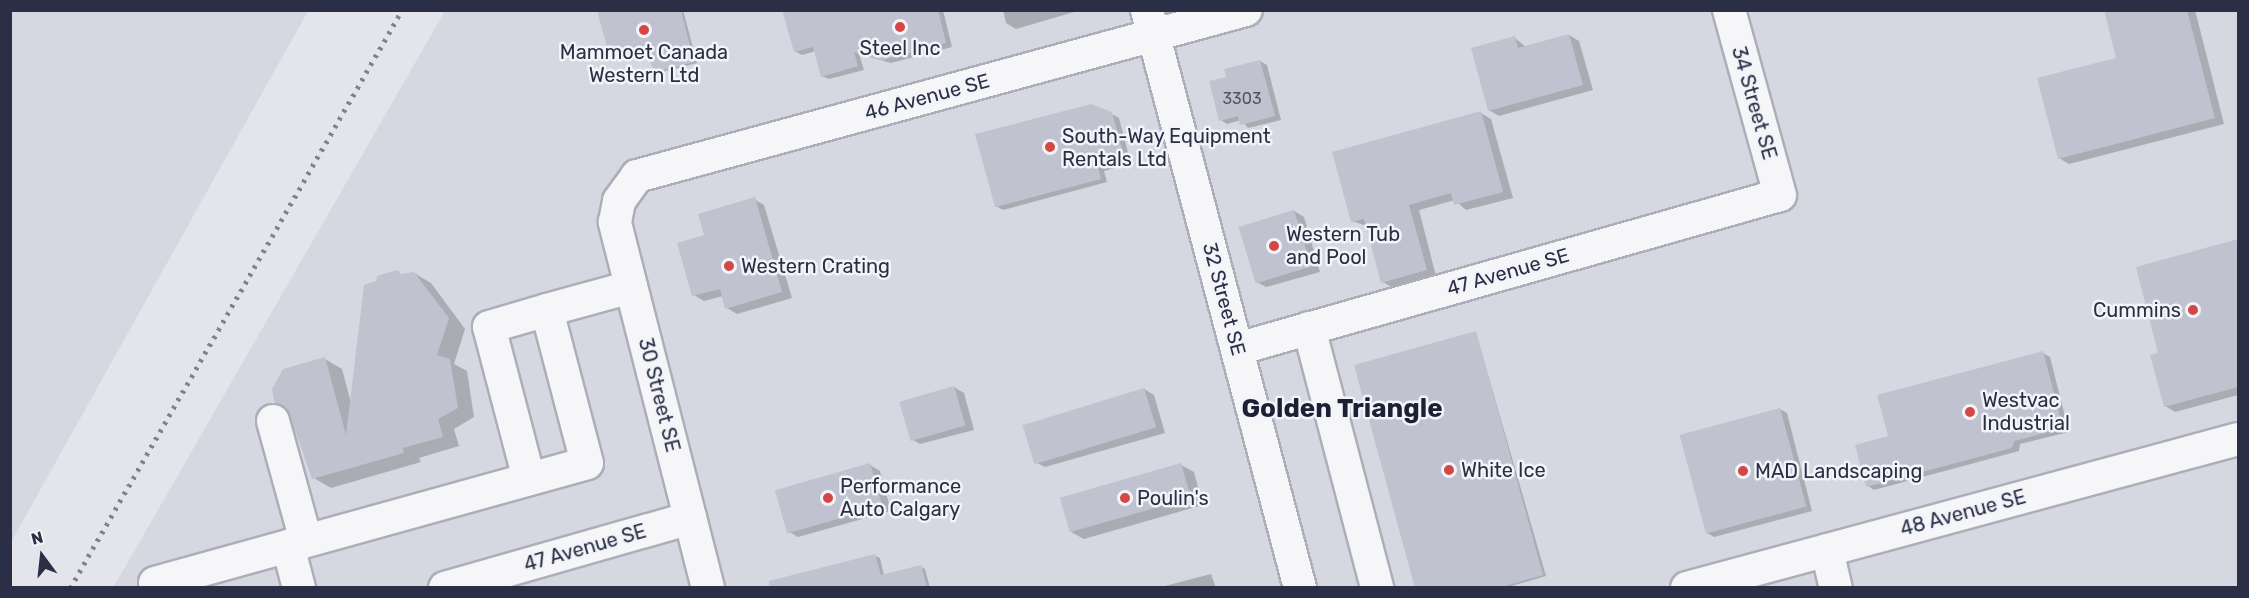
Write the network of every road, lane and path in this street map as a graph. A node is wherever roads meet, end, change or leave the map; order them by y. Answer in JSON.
{"nodes":[{"id":1,"x":1246,"y":10,"type":"edge"},
{"id":2,"x":1729,"y":10,"type":"edge"},
{"id":3,"x":1150,"y":23,"type":"edge"},
{"id":4,"x":1780,"y":195,"type":"joint"},
{"id":5,"x":619,"y":201,"type":"joint"},
{"id":6,"x":631,"y":287,"type":"junction"},
{"id":7,"x":547,"y":310,"type":"junction"},
{"id":8,"x":1309,"y":328,"type":"junction"},
{"id":9,"x":1237,"y":349,"type":"junction"},
{"id":10,"x":273,"y":421,"type":"dead end"},
{"id":11,"x":2238,"y":439,"type":"edge"},
{"id":12,"x":529,"y":479,"type":"junction"},
{"id":13,"x":690,"y":518,"type":"junction"},
{"id":14,"x":297,"y":543,"type":"junction"},
{"id":15,"x":1827,"y":550,"type":"junction"},
{"id":16,"x":155,"y":583,"type":"dead end"},
{"id":17,"x":299,"y":588,"type":"edge"},
{"id":18,"x":445,"y":588,"type":"edge"},
{"id":19,"x":708,"y":588,"type":"edge"},
{"id":20,"x":1300,"y":588,"type":"edge"},
{"id":21,"x":1377,"y":588,"type":"edge"},
{"id":22,"x":1687,"y":588,"type":"edge"},
{"id":23,"x":1836,"y":588,"type":"edge"}],
"edges":[{"from":1,"to":3,"type":"street","name":"46 Avenue SE"},
{"from":2,"to":4,"type":"street","name":"34 Street SE"},
{"from":3,"to":5,"type":"street","name":"46 Avenue SE"},
{"from":3,"to":9,"type":"street","name":"32 Street SE"},
{"from":4,"to":8,"type":"street","name":"47 Avenue SE"},
{"from":5,"to":6,"type":"street","name":"30 Street SE"},
{"from":6,"to":7,"type":"street"},
{"from":6,"to":13,"type":"street","name":"30 Street SE"},
{"from":7,"to":12,"type":"street"},
{"from":7,"to":12,"type":"street"},
{"from":8,"to":9,"type":"street","name":"47 Avenue SE"},
{"from":8,"to":21,"type":"street"},
{"from":9,"to":20,"type":"street","name":"32 Street SE"},
{"from":10,"to":14,"type":"street"},
{"from":11,"to":15,"type":"street","name":"48 Avenue SE"},
{"from":12,"to":14,"type":"street"},
{"from":13,"to":18,"type":"street","name":"47 Avenue SE"},
{"from":13,"to":19,"type":"street","name":"30 Street SE"},
{"from":14,"to":16,"type":"street"},
{"from":14,"to":17,"type":"street"},
{"from":15,"to":22,"type":"street","name":"48 Avenue SE"},
{"from":15,"to":23,"type":"street"}]}
